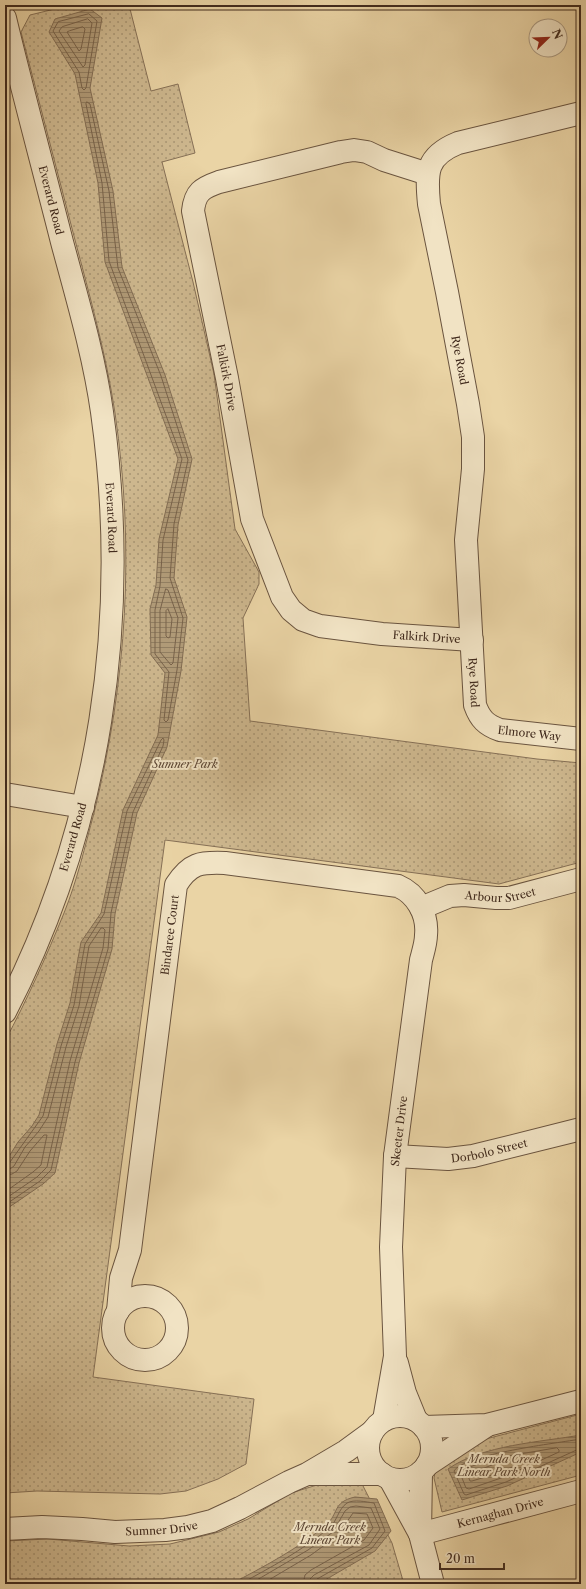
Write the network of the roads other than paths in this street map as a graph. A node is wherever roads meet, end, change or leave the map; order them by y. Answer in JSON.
{"nodes":[{"id":1,"x":5,"y":18,"type":"edge"},
{"id":2,"x":581,"y":113,"type":"edge"},
{"id":3,"x":428,"y":174,"type":"junction"},
{"id":4,"x":472,"y":640,"type":"junction"},
{"id":5,"x":481,"y":719,"type":"joint"},
{"id":6,"x":581,"y":739,"type":"edge"},
{"id":7,"x":5,"y":794,"type":"edge"},
{"id":8,"x":83,"y":806,"type":"junction"},
{"id":9,"x":581,"y":879,"type":"edge"},
{"id":10,"x":421,"y":908,"type":"junction"},
{"id":11,"x":5,"y":1012,"type":"edge"},
{"id":12,"x":581,"y":1129,"type":"edge"},
{"id":13,"x":395,"y":1156,"type":"junction"},
{"id":14,"x":130,"y":1250,"type":"junction"},
{"id":15,"x":152,"y":1297,"type":"junction"},
{"id":16,"x":118,"y":1310,"type":"junction"},
{"id":17,"x":395,"y":1356,"type":"junction"},
{"id":18,"x":581,"y":1400,"type":"edge"},
{"id":19,"x":420,"y":1424,"type":"junction"},
{"id":20,"x":487,"y":1425,"type":"junction"},
{"id":21,"x":378,"y":1426,"type":"junction"},
{"id":22,"x":424,"y":1469,"type":"junction"},
{"id":23,"x":308,"y":1474,"type":"junction"},
{"id":24,"x":386,"y":1476,"type":"junction"},
{"id":25,"x":581,"y":1491,"type":"edge"},
{"id":26,"x":5,"y":1529,"type":"edge"},
{"id":27,"x":420,"y":1534,"type":"junction"},
{"id":28,"x":433,"y":1584,"type":"edge"}],
"edges":[{"from":1,"to":8,"type":"street","name":"Everard Road"},
{"from":2,"to":3,"type":"street","name":"Rye Road"},
{"from":3,"to":4,"type":"street","name":"Rye Road"},
{"from":3,"to":4,"type":"street","name":"Falkirk Drive"},
{"from":4,"to":5,"type":"street","name":"Rye Road"},
{"from":5,"to":6,"type":"street","name":"Elmore Way"},
{"from":7,"to":8,"type":"street"},
{"from":8,"to":11,"type":"street","name":"Everard Road"},
{"from":9,"to":10,"type":"street","name":"Arbour Street"},
{"from":10,"to":13,"type":"street","name":"Skeeter Drive"},
{"from":10,"to":14,"type":"street","name":"Bindaree Court"},
{"from":12,"to":13,"type":"street","name":"Dorbolo Street"},
{"from":13,"to":17,"type":"street","name":"Skeeter Drive"},
{"from":14,"to":15,"type":"street","name":"Bindaree Court"},
{"from":14,"to":16,"type":"street","name":"Bindaree Court"},
{"from":15,"to":16,"type":"street"},
{"from":15,"to":16,"type":"street","name":"Bindaree Court"},
{"from":17,"to":19,"type":"street","name":"Skeeter Drive"},
{"from":17,"to":21,"type":"street","name":"Skeeter Drive"},
{"from":18,"to":20,"type":"street"},
{"from":19,"to":20,"type":"street"},
{"from":19,"to":21,"type":"street"},
{"from":19,"to":22,"type":"street"},
{"from":20,"to":22,"type":"street"},
{"from":21,"to":23,"type":"street","name":"Sumner Drive"},
{"from":21,"to":24,"type":"street"},
{"from":22,"to":24,"type":"street"},
{"from":22,"to":27,"type":"street"},
{"from":23,"to":24,"type":"street","name":"Sumner Drive"},
{"from":23,"to":26,"type":"street","name":"Sumner Drive"},
{"from":24,"to":27,"type":"street"},
{"from":25,"to":27,"type":"street","name":"Kernaghan Drive"},
{"from":27,"to":28,"type":"street"}]}
